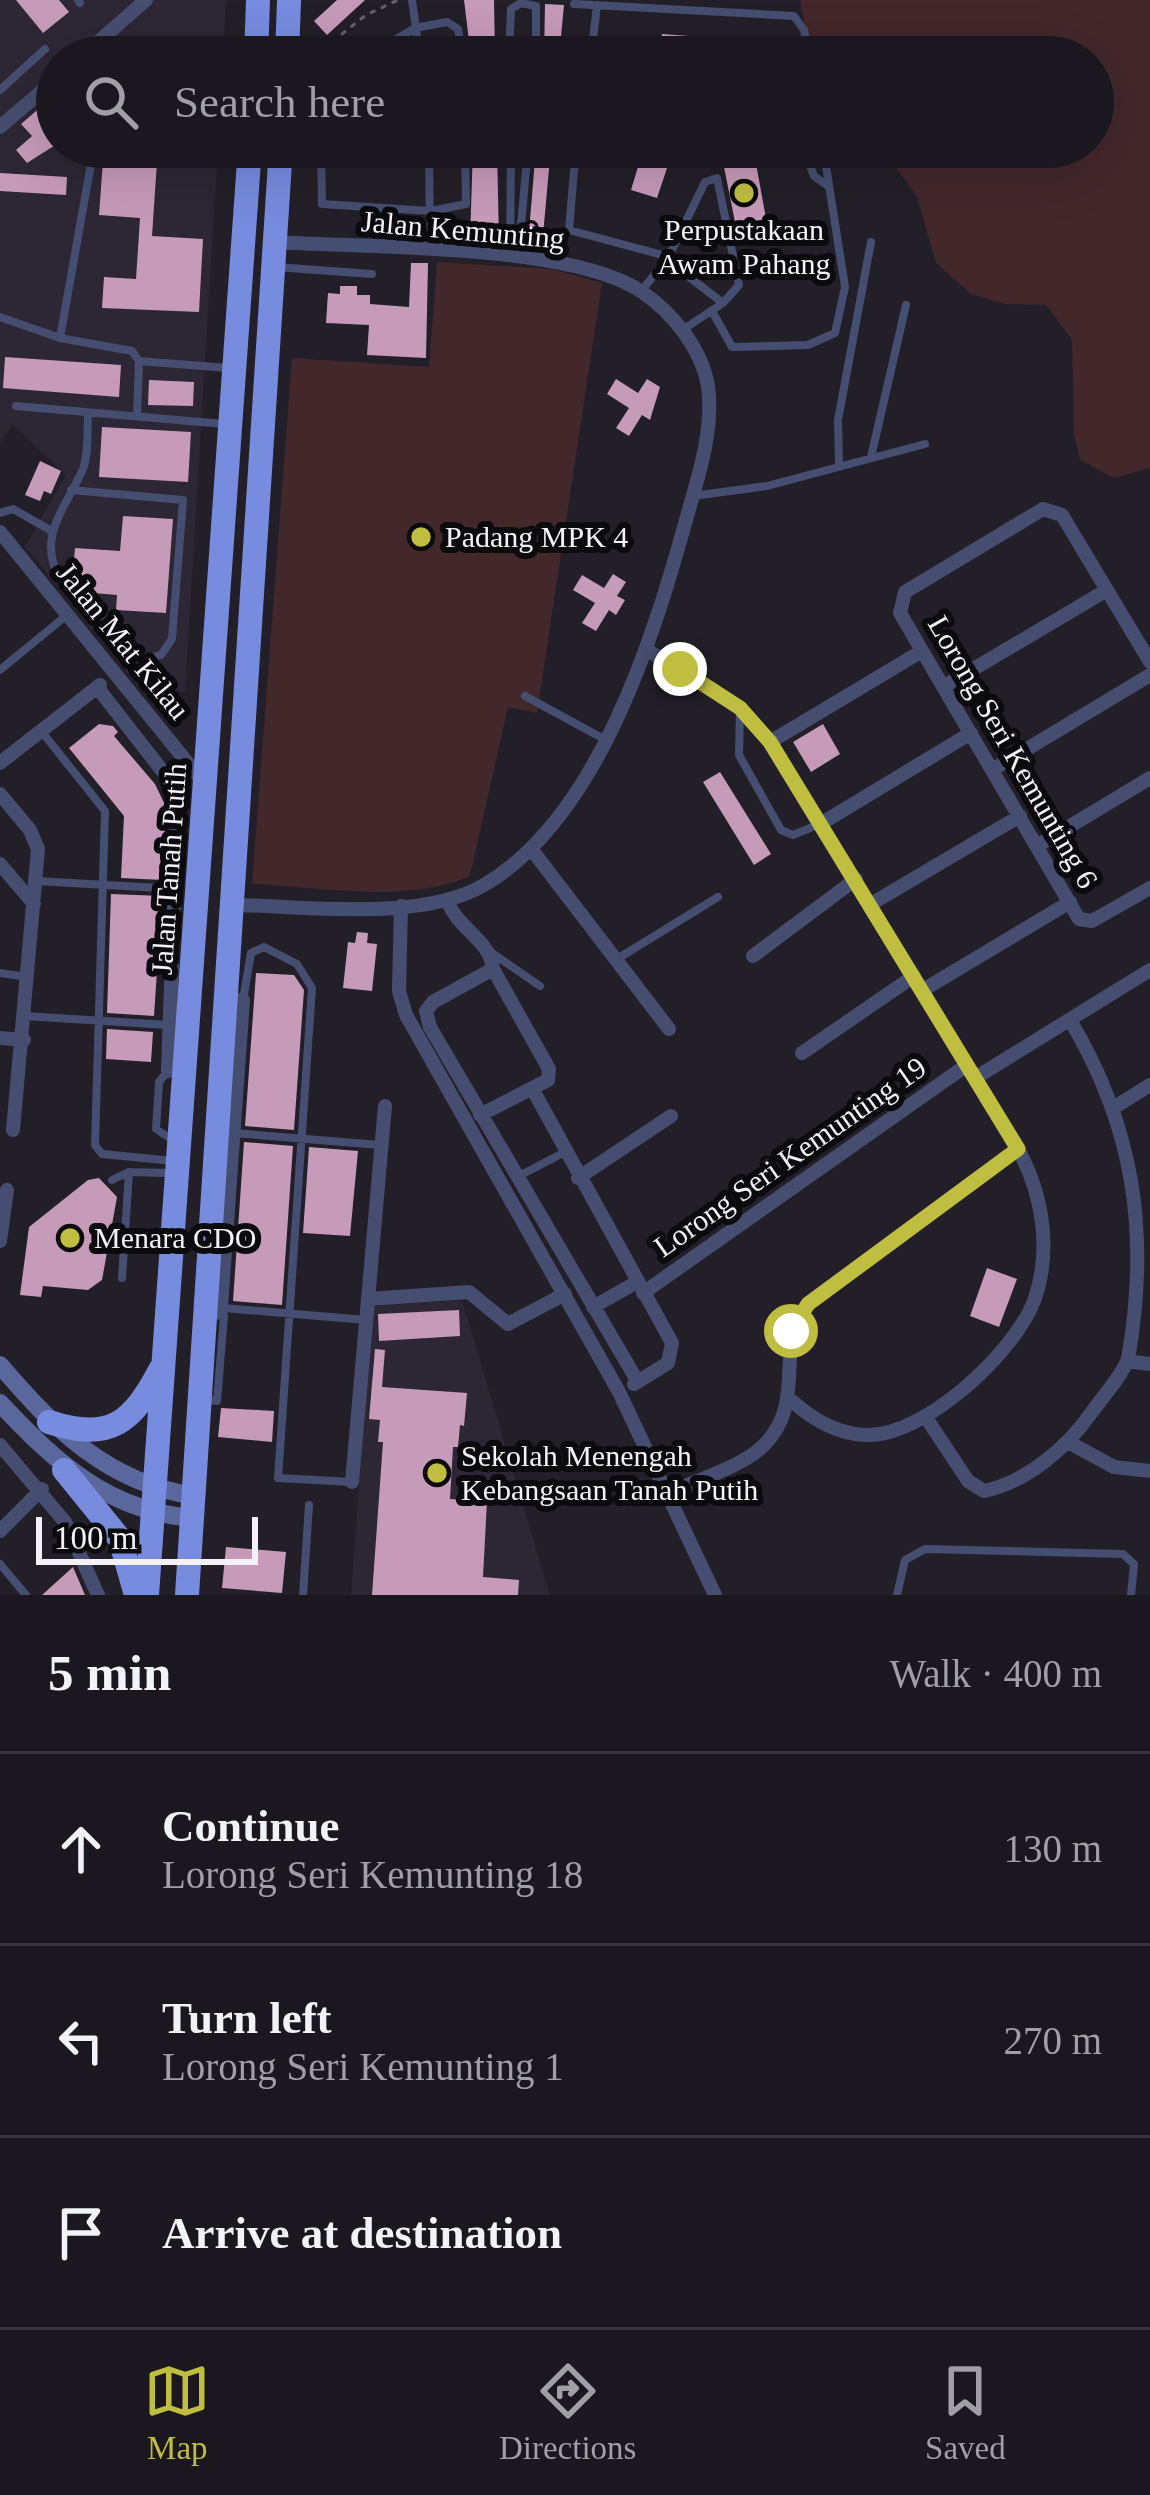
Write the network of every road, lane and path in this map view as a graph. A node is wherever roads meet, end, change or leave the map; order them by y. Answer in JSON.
{"nodes":[{"id":1,"x":146,"y":0,"type":"edge"},
{"id":2,"x":258,"y":0,"type":"edge"},
{"id":3,"x":289,"y":0,"type":"edge"},
{"id":4,"x":398,"y":0,"type":"edge"},
{"id":5,"x":412,"y":0,"type":"edge"},
{"id":6,"x":574,"y":4,"type":"dead end"},
{"id":7,"x":597,"y":5,"type":"junction"},
{"id":8,"x":416,"y":28,"type":"junction"},
{"id":9,"x":105,"y":36,"type":"edge"},
{"id":10,"x":257,"y":36,"type":"edge"},
{"id":11,"x":288,"y":36,"type":"edge"},
{"id":12,"x":340,"y":36,"type":"edge"},
{"id":13,"x":402,"y":36,"type":"edge"},
{"id":14,"x":417,"y":36,"type":"edge"},
{"id":15,"x":459,"y":36,"type":"edge"},
{"id":16,"x":510,"y":36,"type":"edge"},
{"id":17,"x":536,"y":36,"type":"edge"},
{"id":18,"x":593,"y":36,"type":"edge"},
{"id":19,"x":805,"y":36,"type":"edge"},
{"id":20,"x":36,"y":57,"type":"edge"},
{"id":21,"x":0,"y":90,"type":"edge"},
{"id":22,"x":36,"y":96,"type":"edge"},
{"id":23,"x":0,"y":127,"type":"edge"},
{"id":24,"x":90,"y":168,"type":"edge"},
{"id":25,"x":249,"y":168,"type":"edge"},
{"id":26,"x":280,"y":168,"type":"edge"},
{"id":27,"x":321,"y":168,"type":"edge"},
{"id":28,"x":430,"y":168,"type":"edge"},
{"id":29,"x":465,"y":168,"type":"edge"},
{"id":30,"x":512,"y":168,"type":"edge"},
{"id":31,"x":525,"y":168,"type":"edge"},
{"id":32,"x":573,"y":168,"type":"edge"},
{"id":33,"x":811,"y":168,"type":"edge"},
{"id":34,"x":826,"y":168,"type":"edge"},
{"id":35,"x":829,"y":186,"type":"junction"},
{"id":36,"x":431,"y":212,"type":"junction"},
{"id":37,"x":871,"y":242,"type":"dead end"},
{"id":38,"x":430,"y":251,"type":"junction"},
{"id":39,"x":274,"y":255,"type":"junction"},
{"id":40,"x":668,"y":258,"type":"junction"},
{"id":41,"x":514,"y":259,"type":"junction"},
{"id":42,"x":372,"y":274,"type":"dead end"},
{"id":43,"x":640,"y":291,"type":"junction"},
{"id":44,"x":723,"y":303,"type":"junction"},
{"id":45,"x":906,"y":305,"type":"dead end"},
{"id":46,"x":712,"y":311,"type":"junction"},
{"id":47,"x":0,"y":316,"type":"edge"},
{"id":48,"x":682,"y":331,"type":"junction"},
{"id":49,"x":60,"y":338,"type":"junction"},
{"id":50,"x":139,"y":362,"type":"junction"},
{"id":51,"x":235,"y":368,"type":"junction"},
{"id":52,"x":16,"y":406,"type":"dead end"},
{"id":53,"x":88,"y":413,"type":"junction"},
{"id":54,"x":137,"y":416,"type":"junction"},
{"id":55,"x":231,"y":424,"type":"junction"},
{"id":56,"x":925,"y":444,"type":"dead end"},
{"id":57,"x":871,"y":457,"type":"junction"},
{"id":58,"x":839,"y":466,"type":"junction"},
{"id":59,"x":71,"y":490,"type":"junction"},
{"id":60,"x":693,"y":496,"type":"junction"},
{"id":61,"x":0,"y":513,"type":"edge"},
{"id":62,"x":50,"y":530,"type":"junction"},
{"id":63,"x":0,"y":532,"type":"edge"},
{"id":64,"x":1106,"y":590,"type":"junction"},
{"id":65,"x":67,"y":615,"type":"junction"},
{"id":66,"x":647,"y":650,"type":"junction"},
{"id":67,"x":922,"y":651,"type":"junction"},
{"id":68,"x":1150,"y":662,"type":"edge"},
{"id":69,"x":0,"y":670,"type":"edge"},
{"id":70,"x":113,"y":674,"type":"junction"},
{"id":71,"x":1150,"y":675,"type":"edge"},
{"id":72,"x":97,"y":687,"type":"junction"},
{"id":73,"x":944,"y":687,"type":"junction"},
{"id":74,"x":525,"y":696,"type":"dead end"},
{"id":75,"x":740,"y":708,"type":"junction"},
{"id":76,"x":41,"y":731,"type":"junction"},
{"id":77,"x":971,"y":733,"type":"junction"},
{"id":78,"x":604,"y":739,"type":"junction"},
{"id":79,"x":770,"y":742,"type":"junction"},
{"id":80,"x":0,"y":763,"type":"edge"},
{"id":81,"x":992,"y":770,"type":"junction"},
{"id":82,"x":1150,"y":778,"type":"edge"},
{"id":83,"x":204,"y":783,"type":"junction"},
{"id":84,"x":0,"y":794,"type":"edge"},
{"id":85,"x":1020,"y":816,"type":"junction"},
{"id":86,"x":822,"y":823,"type":"junction"},
{"id":87,"x":1037,"y":845,"type":"junction"},
{"id":88,"x":532,"y":850,"type":"junction"},
{"id":89,"x":0,"y":864,"type":"edge"},
{"id":90,"x":856,"y":879,"type":"junction"},
{"id":91,"x":35,"y":881,"type":"junction"},
{"id":92,"x":101,"y":884,"type":"junction"},
{"id":93,"x":188,"y":888,"type":"junction"},
{"id":94,"x":1150,"y":888,"type":"edge"},
{"id":95,"x":718,"y":897,"type":"dead end"},
{"id":96,"x":448,"y":902,"type":"junction"},
{"id":97,"x":1070,"y":902,"type":"junction"},
{"id":98,"x":34,"y":904,"type":"junction"},
{"id":99,"x":872,"y":904,"type":"junction"},
{"id":100,"x":234,"y":905,"type":"junction"},
{"id":101,"x":401,"y":906,"type":"junction"},
{"id":102,"x":491,"y":952,"type":"junction"},
{"id":103,"x":753,"y":956,"type":"dead end"},
{"id":104,"x":617,"y":959,"type":"junction"},
{"id":105,"x":494,"y":969,"type":"junction"},
{"id":106,"x":1150,"y":970,"type":"edge"},
{"id":107,"x":0,"y":973,"type":"edge"},
{"id":108,"x":28,"y":977,"type":"junction"},
{"id":109,"x":918,"y":983,"type":"junction"},
{"id":110,"x":540,"y":986,"type":"dead end"},
{"id":111,"x":236,"y":1000,"type":"junction"},
{"id":112,"x":26,"y":1016,"type":"junction"},
{"id":113,"x":96,"y":1020,"type":"junction"},
{"id":114,"x":1070,"y":1020,"type":"junction"},
{"id":115,"x":171,"y":1025,"type":"junction"},
{"id":116,"x":669,"y":1029,"type":"dead end"},
{"id":117,"x":0,"y":1038,"type":"edge"},
{"id":118,"x":24,"y":1040,"type":"junction"},
{"id":119,"x":802,"y":1053,"type":"dead end"},
{"id":120,"x":176,"y":1070,"type":"junction"},
{"id":121,"x":971,"y":1071,"type":"junction"},
{"id":122,"x":1150,"y":1084,"type":"edge"},
{"id":123,"x":532,"y":1090,"type":"junction"},
{"id":124,"x":1118,"y":1105,"type":"junction"},
{"id":125,"x":385,"y":1106,"type":"dead end"},
{"id":126,"x":480,"y":1115,"type":"junction"},
{"id":127,"x":671,"y":1116,"type":"dead end"},
{"id":128,"x":14,"y":1130,"type":"dead end"},
{"id":129,"x":234,"y":1133,"type":"junction"},
{"id":130,"x":302,"y":1139,"type":"junction"},
{"id":131,"x":382,"y":1145,"type":"junction"},
{"id":132,"x":1018,"y":1149,"type":"junction"},
{"id":133,"x":565,"y":1152,"type":"junction"},
{"id":134,"x":179,"y":1160,"type":"junction"},
{"id":135,"x":129,"y":1172,"type":"junction"},
{"id":136,"x":516,"y":1178,"type":"junction"},
{"id":137,"x":578,"y":1178,"type":"junction"},
{"id":138,"x":112,"y":1180,"type":"dead end"},
{"id":139,"x":8,"y":1190,"type":"dead end"},
{"id":140,"x":1,"y":1229,"type":"edge"},
{"id":141,"x":1149,"y":1269,"type":"edge"},
{"id":142,"x":122,"y":1278,"type":"dead end"},
{"id":143,"x":640,"y":1287,"type":"junction"},
{"id":144,"x":565,"y":1294,"type":"junction"},
{"id":145,"x":368,"y":1299,"type":"junction"},
{"id":146,"x":593,"y":1307,"type":"junction"},
{"id":147,"x":214,"y":1311,"type":"junction"},
{"id":148,"x":289,"y":1313,"type":"junction"},
{"id":149,"x":366,"y":1320,"type":"junction"},
{"id":150,"x":167,"y":1358,"type":"junction"},
{"id":151,"x":1127,"y":1361,"type":"junction"},
{"id":152,"x":0,"y":1364,"type":"edge"},
{"id":153,"x":1150,"y":1364,"type":"edge"},
{"id":154,"x":638,"y":1382,"type":"junction"},
{"id":155,"x":620,"y":1392,"type":"junction"},
{"id":156,"x":792,"y":1400,"type":"junction"},
{"id":157,"x":0,"y":1403,"type":"edge"},
{"id":158,"x":925,"y":1415,"type":"junction"},
{"id":159,"x":49,"y":1422,"type":"junction"},
{"id":160,"x":1070,"y":1443,"type":"junction"},
{"id":161,"x":0,"y":1445,"type":"edge"},
{"id":162,"x":64,"y":1470,"type":"junction"},
{"id":163,"x":1150,"y":1471,"type":"edge"},
{"id":164,"x":352,"y":1482,"type":"joint"},
{"id":165,"x":42,"y":1489,"type":"junction"},
{"id":166,"x":669,"y":1493,"type":"junction"},
{"id":167,"x":155,"y":1503,"type":"junction"},
{"id":168,"x":309,"y":1505,"type":"dead end"},
{"id":169,"x":194,"y":1507,"type":"junction"},
{"id":170,"x":0,"y":1532,"type":"edge"},
{"id":171,"x":0,"y":1564,"type":"edge"},
{"id":172,"x":26,"y":1595,"type":"edge"},
{"id":173,"x":98,"y":1595,"type":"edge"},
{"id":174,"x":136,"y":1595,"type":"edge"},
{"id":175,"x":147,"y":1595,"type":"edge"},
{"id":176,"x":187,"y":1595,"type":"edge"},
{"id":177,"x":303,"y":1595,"type":"edge"},
{"id":178,"x":716,"y":1595,"type":"edge"},
{"id":179,"x":897,"y":1595,"type":"edge"},
{"id":180,"x":1131,"y":1595,"type":"edge"}],
"edges":[{"from":1,"to":9,"type":"street"},
{"from":2,"to":10,"type":"highway"},
{"from":3,"to":11,"type":"highway"},
{"from":4,"to":12,"type":"path"},
{"from":5,"to":8,"type":"lane"},
{"from":6,"to":7,"type":"lane"},
{"from":7,"to":18,"type":"lane"},
{"from":7,"to":19,"type":"lane"},
{"from":8,"to":13,"type":"lane"},
{"from":8,"to":14,"type":"lane"},
{"from":8,"to":15,"type":"lane"},
{"from":16,"to":17,"type":"lane"},
{"from":20,"to":21,"type":"lane"},
{"from":22,"to":23,"type":"street"},
{"from":24,"to":49,"type":"lane"},
{"from":25,"to":51,"type":"highway","name":"Jalan Tanah Putih"},
{"from":26,"to":39,"type":"highway"},
{"from":27,"to":36,"type":"lane"},
{"from":28,"to":36,"type":"lane"},
{"from":29,"to":36,"type":"lane"},
{"from":30,"to":41,"type":"lane"},
{"from":31,"to":41,"type":"lane"},
{"from":32,"to":40,"type":"lane"},
{"from":33,"to":35,"type":"lane"},
{"from":34,"to":35,"type":"lane"},
{"from":35,"to":46,"type":"lane"},
{"from":36,"to":38,"type":"lane"},
{"from":37,"to":58,"type":"lane"},
{"from":38,"to":39,"type":"street","name":"Jalan Kemunting"},
{"from":38,"to":41,"type":"street","name":"Jalan Kemunting"},
{"from":39,"to":42,"type":"lane"},
{"from":39,"to":100,"type":"highway"},
{"from":40,"to":43,"type":"lane"},
{"from":40,"to":44,"type":"lane"},
{"from":40,"to":44,"type":"lane"},
{"from":41,"to":43,"type":"street","name":"Jalan Kemunting"},
{"from":43,"to":48,"type":"street","name":"Jalan Kemunting"},
{"from":44,"to":46,"type":"lane"},
{"from":45,"to":57,"type":"lane"},
{"from":46,"to":48,"type":"lane"},
{"from":47,"to":49,"type":"lane"},
{"from":48,"to":60,"type":"street","name":"Jalan Kemunting"},
{"from":49,"to":50,"type":"lane"},
{"from":50,"to":51,"type":"lane"},
{"from":50,"to":54,"type":"lane"},
{"from":51,"to":55,"type":"highway","name":"Jalan Tanah Putih"},
{"from":52,"to":53,"type":"lane"},
{"from":53,"to":54,"type":"lane"},
{"from":53,"to":59,"type":"lane"},
{"from":54,"to":55,"type":"lane"},
{"from":55,"to":83,"type":"highway","name":"Jalan Tanah Putih"},
{"from":56,"to":57,"type":"lane"},
{"from":57,"to":58,"type":"lane"},
{"from":58,"to":60,"type":"lane"},
{"from":59,"to":62,"type":"lane"},
{"from":59,"to":62,"type":"lane"},
{"from":60,"to":66,"type":"street","name":"Jalan Kemunting"},
{"from":61,"to":62,"type":"lane"},
{"from":63,"to":65,"type":"street","name":"Jalan Mat Kilau"},
{"from":64,"to":67,"type":"street","name":"Lorong Seri Kemunting 6"},
{"from":64,"to":68,"type":"street"},
{"from":64,"to":73,"type":"street"},
{"from":65,"to":69,"type":"lane"},
{"from":65,"to":70,"type":"street","name":"Jalan Mat Kilau"},
{"from":66,"to":75,"type":"street"},
{"from":66,"to":78,"type":"street","name":"Jalan Kemunting"},
{"from":67,"to":73,"type":"street","name":"Lorong Seri Kemunting 6"},
{"from":67,"to":79,"type":"street"},
{"from":70,"to":72,"type":"street"},
{"from":70,"to":83,"type":"street","name":"Jalan Mat Kilau"},
{"from":71,"to":81,"type":"street"},
{"from":72,"to":76,"type":"street"},
{"from":72,"to":93,"type":"street"},
{"from":73,"to":77,"type":"street","name":"Lorong Seri Kemunting 6"},
{"from":74,"to":78,"type":"lane"},
{"from":75,"to":79,"type":"street"},
{"from":75,"to":86,"type":"lane"},
{"from":76,"to":80,"type":"street"},
{"from":76,"to":92,"type":"lane"},
{"from":77,"to":81,"type":"street","name":"Lorong Seri Kemunting 6"},
{"from":77,"to":86,"type":"street"},
{"from":78,"to":88,"type":"street","name":"Jalan Kemunting"},
{"from":79,"to":86,"type":"street"},
{"from":81,"to":85,"type":"street","name":"Lorong Seri Kemunting 6"},
{"from":82,"to":87,"type":"street"},
{"from":83,"to":93,"type":"highway","name":"Jalan Tanah Putih"},
{"from":84,"to":91,"type":"street"},
{"from":85,"to":87,"type":"street","name":"Lorong Seri Kemunting 6"},
{"from":85,"to":99,"type":"street"},
{"from":86,"to":90,"type":"street"},
{"from":87,"to":97,"type":"street","name":"Lorong Seri Kemunting 6"},
{"from":88,"to":96,"type":"street","name":"Jalan Kemunting"},
{"from":88,"to":104,"type":"street"},
{"from":89,"to":98,"type":"street"},
{"from":90,"to":99,"type":"street"},
{"from":90,"to":103,"type":"street"},
{"from":91,"to":92,"type":"lane"},
{"from":91,"to":98,"type":"street"},
{"from":92,"to":93,"type":"lane"},
{"from":92,"to":113,"type":"lane"},
{"from":93,"to":115,"type":"street"},
{"from":93,"to":120,"type":"highway","name":"Jalan Tanah Putih"},
{"from":94,"to":97,"type":"street","name":"Lorong Seri Kemunting 6"},
{"from":95,"to":104,"type":"lane"},
{"from":96,"to":101,"type":"street","name":"Jalan Kemunting"},
{"from":96,"to":102,"type":"street"},
{"from":97,"to":109,"type":"street"},
{"from":98,"to":108,"type":"street"},
{"from":99,"to":109,"type":"street"},
{"from":100,"to":101,"type":"street","name":"Jalan Kemunting"},
{"from":100,"to":111,"type":"highway"},
{"from":101,"to":144,"type":"street"},
{"from":102,"to":105,"type":"street"},
{"from":102,"to":110,"type":"lane"},
{"from":104,"to":116,"type":"street"},
{"from":105,"to":123,"type":"street"},
{"from":105,"to":126,"type":"street"},
{"from":106,"to":114,"type":"street","name":"Lorong Seri Kemunting 19"},
{"from":107,"to":108,"type":"lane"},
{"from":108,"to":112,"type":"street"},
{"from":109,"to":119,"type":"street"},
{"from":109,"to":121,"type":"street"},
{"from":111,"to":129,"type":"street"},
{"from":111,"to":130,"type":"lane"},
{"from":111,"to":147,"type":"highway"},
{"from":112,"to":113,"type":"lane"},
{"from":112,"to":118,"type":"street"},
{"from":113,"to":115,"type":"lane"},
{"from":113,"to":134,"type":"lane"},
{"from":114,"to":121,"type":"street","name":"Lorong Seri Kemunting 19"},
{"from":114,"to":124,"type":"street"},
{"from":115,"to":120,"type":"street"},
{"from":117,"to":118,"type":"street"},
{"from":118,"to":128,"type":"street"},
{"from":120,"to":134,"type":"highway","name":"Jalan Tanah Putih"},
{"from":121,"to":132,"type":"street"},
{"from":121,"to":143,"type":"street","name":"Lorong Seri Kemunting 19"},
{"from":122,"to":124,"type":"street"},
{"from":123,"to":126,"type":"street"},
{"from":123,"to":133,"type":"street"},
{"from":124,"to":141,"type":"street"},
{"from":125,"to":131,"type":"street"},
{"from":126,"to":136,"type":"street"},
{"from":127,"to":137,"type":"street"},
{"from":129,"to":130,"type":"lane"},
{"from":129,"to":147,"type":"street"},
{"from":130,"to":131,"type":"lane"},
{"from":130,"to":148,"type":"lane"},
{"from":131,"to":145,"type":"street"},
{"from":132,"to":156,"type":"street"},
{"from":132,"to":158,"type":"street"},
{"from":133,"to":136,"type":"lane"},
{"from":133,"to":137,"type":"street"},
{"from":134,"to":135,"type":"lane"},
{"from":134,"to":150,"type":"highway","name":"Jalan Tanah Putih"},
{"from":135,"to":138,"type":"lane"},
{"from":135,"to":142,"type":"lane"},
{"from":136,"to":146,"type":"street"},
{"from":137,"to":143,"type":"street"},
{"from":139,"to":140,"type":"street"},
{"from":141,"to":151,"type":"street"},
{"from":143,"to":146,"type":"street","name":"Lorong Seri Kemunting 19"},
{"from":143,"to":154,"type":"street"},
{"from":144,"to":145,"type":"street"},
{"from":144,"to":155,"type":"street"},
{"from":145,"to":149,"type":"street"},
{"from":146,"to":154,"type":"street"},
{"from":147,"to":148,"type":"lane"},
{"from":147,"to":169,"type":"highway"},
{"from":148,"to":149,"type":"lane"},
{"from":148,"to":164,"type":"lane"},
{"from":149,"to":164,"type":"street"},
{"from":150,"to":159,"type":"highway"},
{"from":150,"to":167,"type":"highway","name":"Jalan Tanah Putih"},
{"from":151,"to":153,"type":"street"},
{"from":151,"to":160,"type":"street"},
{"from":152,"to":159,"type":"main road"},
{"from":154,"to":155,"type":"street"},
{"from":155,"to":166,"type":"street"},
{"from":156,"to":158,"type":"street"},
{"from":156,"to":166,"type":"street"},
{"from":157,"to":162,"type":"main road"},
{"from":158,"to":160,"type":"street"},
{"from":159,"to":167,"type":"main road"},
{"from":160,"to":163,"type":"street"},
{"from":161,"to":165,"type":"street"},
{"from":162,"to":167,"type":"main road"},
{"from":162,"to":174,"type":"highway"},
{"from":165,"to":170,"type":"street"},
{"from":165,"to":173,"type":"street"},
{"from":166,"to":178,"type":"street"},
{"from":167,"to":169,"type":"main road"},
{"from":167,"to":175,"type":"highway","name":"Jalan Tanah Putih"},
{"from":168,"to":177,"type":"lane"},
{"from":169,"to":176,"type":"highway"},
{"from":171,"to":172,"type":"lane"},
{"from":179,"to":180,"type":"lane"}]}
